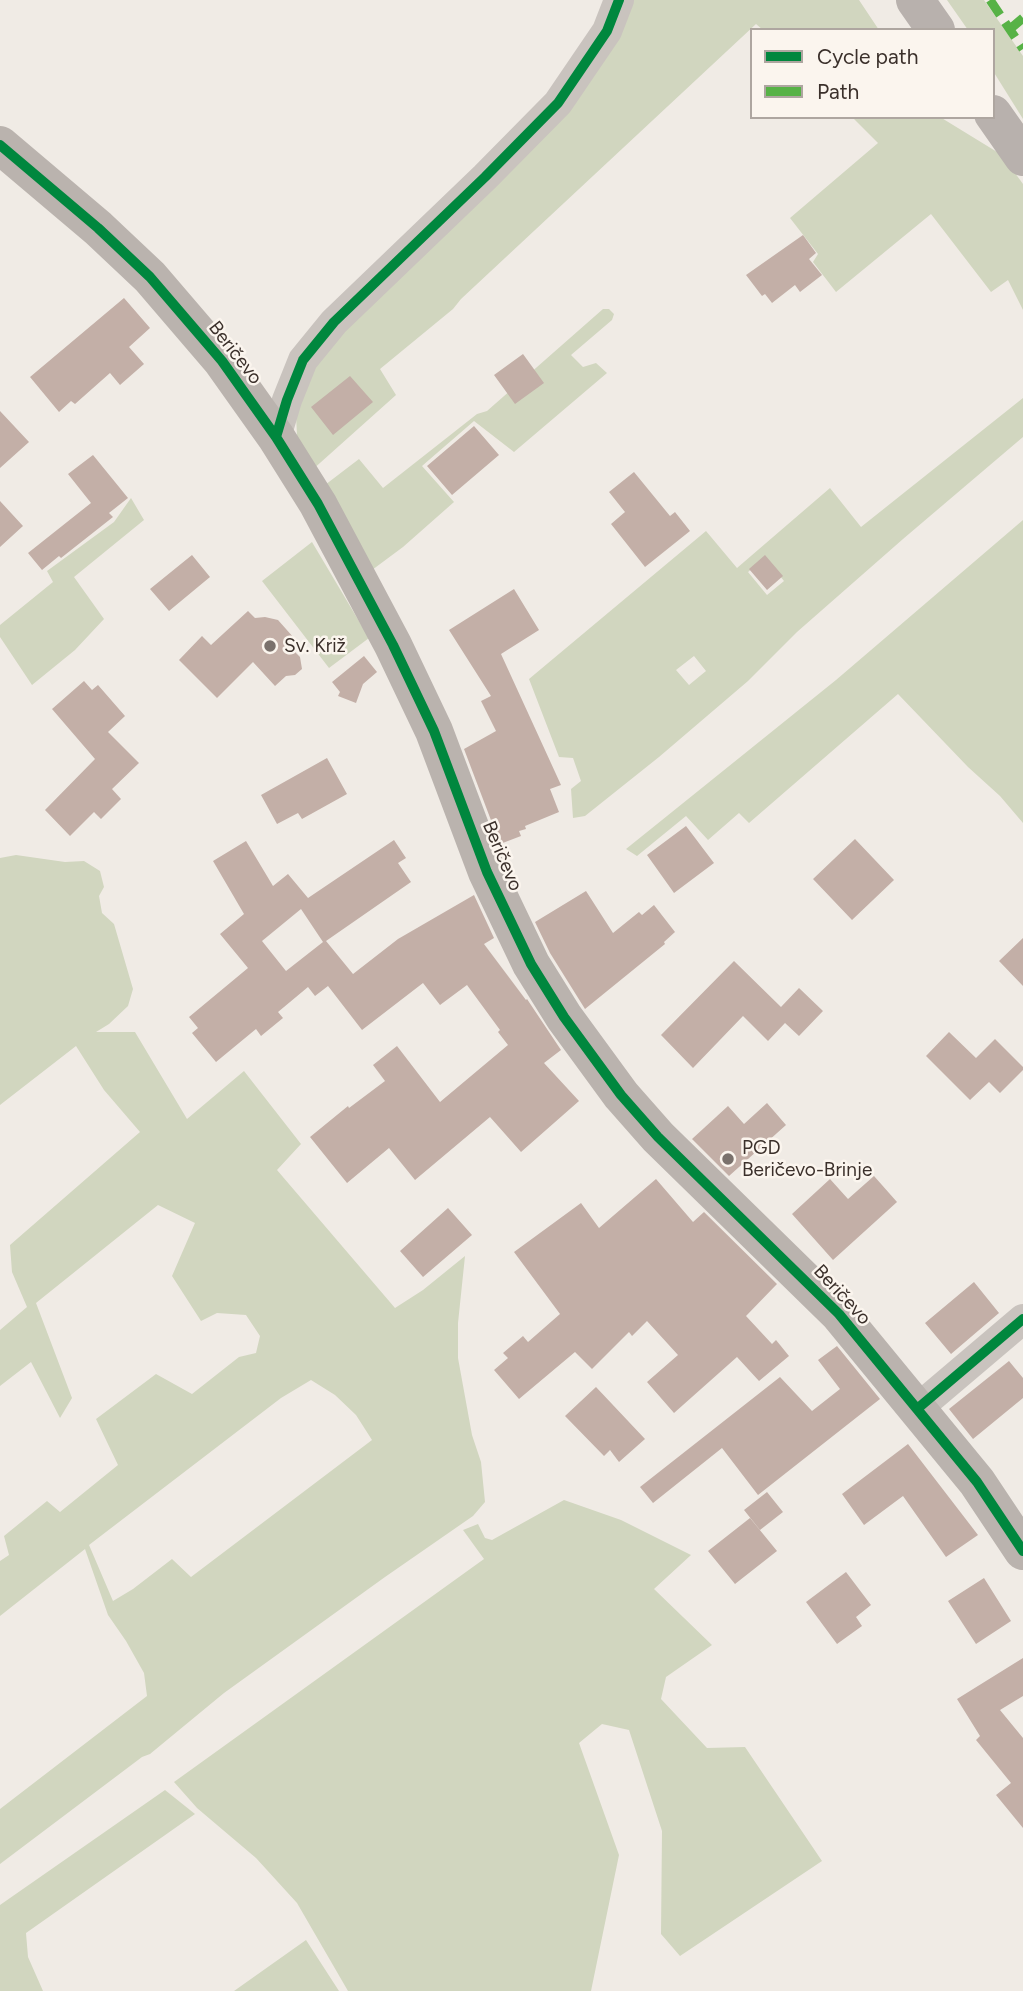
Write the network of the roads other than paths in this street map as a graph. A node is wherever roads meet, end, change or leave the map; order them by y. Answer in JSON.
{"nodes":[{"id":1,"x":619,"y":0,"type":"edge"},
{"id":2,"x":915,"y":0,"type":"edge"},
{"id":3,"x":935,"y":28,"type":"edge"},
{"id":4,"x":995,"y":117,"type":"edge"},
{"id":5,"x":0,"y":145,"type":"edge"},
{"id":6,"x":1023,"y":157,"type":"edge"},
{"id":7,"x":276,"y":437,"type":"junction"},
{"id":8,"x":1023,"y":1318,"type":"edge"},
{"id":9,"x":917,"y":1409,"type":"junction"},
{"id":10,"x":1023,"y":1551,"type":"edge"}],
"edges":[{"from":1,"to":7,"type":"street"},
{"from":2,"to":3,"type":"main road"},
{"from":4,"to":6,"type":"main road"},
{"from":5,"to":7,"type":"street","name":"Beričevo"},
{"from":7,"to":9,"type":"street","name":"Beričevo"},
{"from":8,"to":9,"type":"street"},
{"from":9,"to":10,"type":"street","name":"Beričevo"}]}
